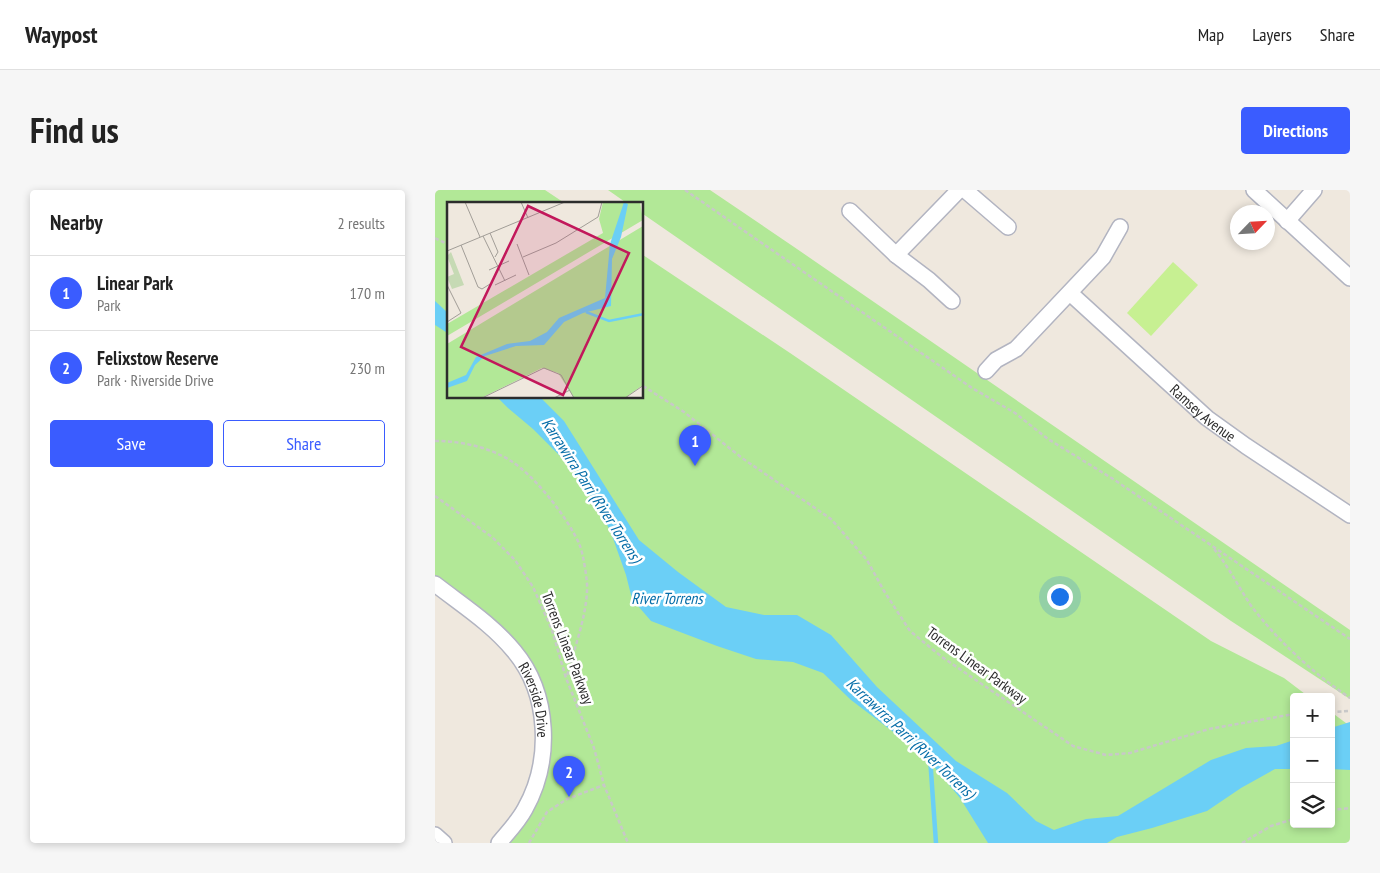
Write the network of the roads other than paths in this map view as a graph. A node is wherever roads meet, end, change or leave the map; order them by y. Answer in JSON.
{"nodes":[{"id":1,"x":959,"y":190,"type":"edge"},
{"id":2,"x":965,"y":190,"type":"edge"},
{"id":3,"x":1254,"y":190,"type":"edge"},
{"id":4,"x":1314,"y":190,"type":"edge"},
{"id":5,"x":850,"y":211,"type":"dead end"},
{"id":6,"x":1287,"y":221,"type":"junction"},
{"id":7,"x":1008,"y":227,"type":"dead end"},
{"id":8,"x":1121,"y":227,"type":"dead end"},
{"id":9,"x":896,"y":255,"type":"junction"},
{"id":10,"x":1350,"y":278,"type":"edge"},
{"id":11,"x":1070,"y":293,"type":"junction"},
{"id":12,"x":952,"y":301,"type":"dead end"},
{"id":13,"x":986,"y":371,"type":"dead end"},
{"id":14,"x":1350,"y":515,"type":"edge"},
{"id":15,"x":435,"y":584,"type":"edge"},
{"id":16,"x":435,"y":835,"type":"edge"},
{"id":17,"x":444,"y":843,"type":"edge"},
{"id":18,"x":499,"y":843,"type":"edge"}],
"edges":[{"from":1,"to":9,"type":"street"},
{"from":2,"to":7,"type":"street"},
{"from":3,"to":6,"type":"street"},
{"from":4,"to":6,"type":"street"},
{"from":5,"to":9,"type":"street"},
{"from":6,"to":10,"type":"street"},
{"from":8,"to":11,"type":"street"},
{"from":9,"to":12,"type":"street"},
{"from":11,"to":13,"type":"street"},
{"from":11,"to":14,"type":"street","name":"Ramsey Avenue"},
{"from":15,"to":18,"type":"street","name":"Riverside Drive"},
{"from":16,"to":17,"type":"street"}]}
